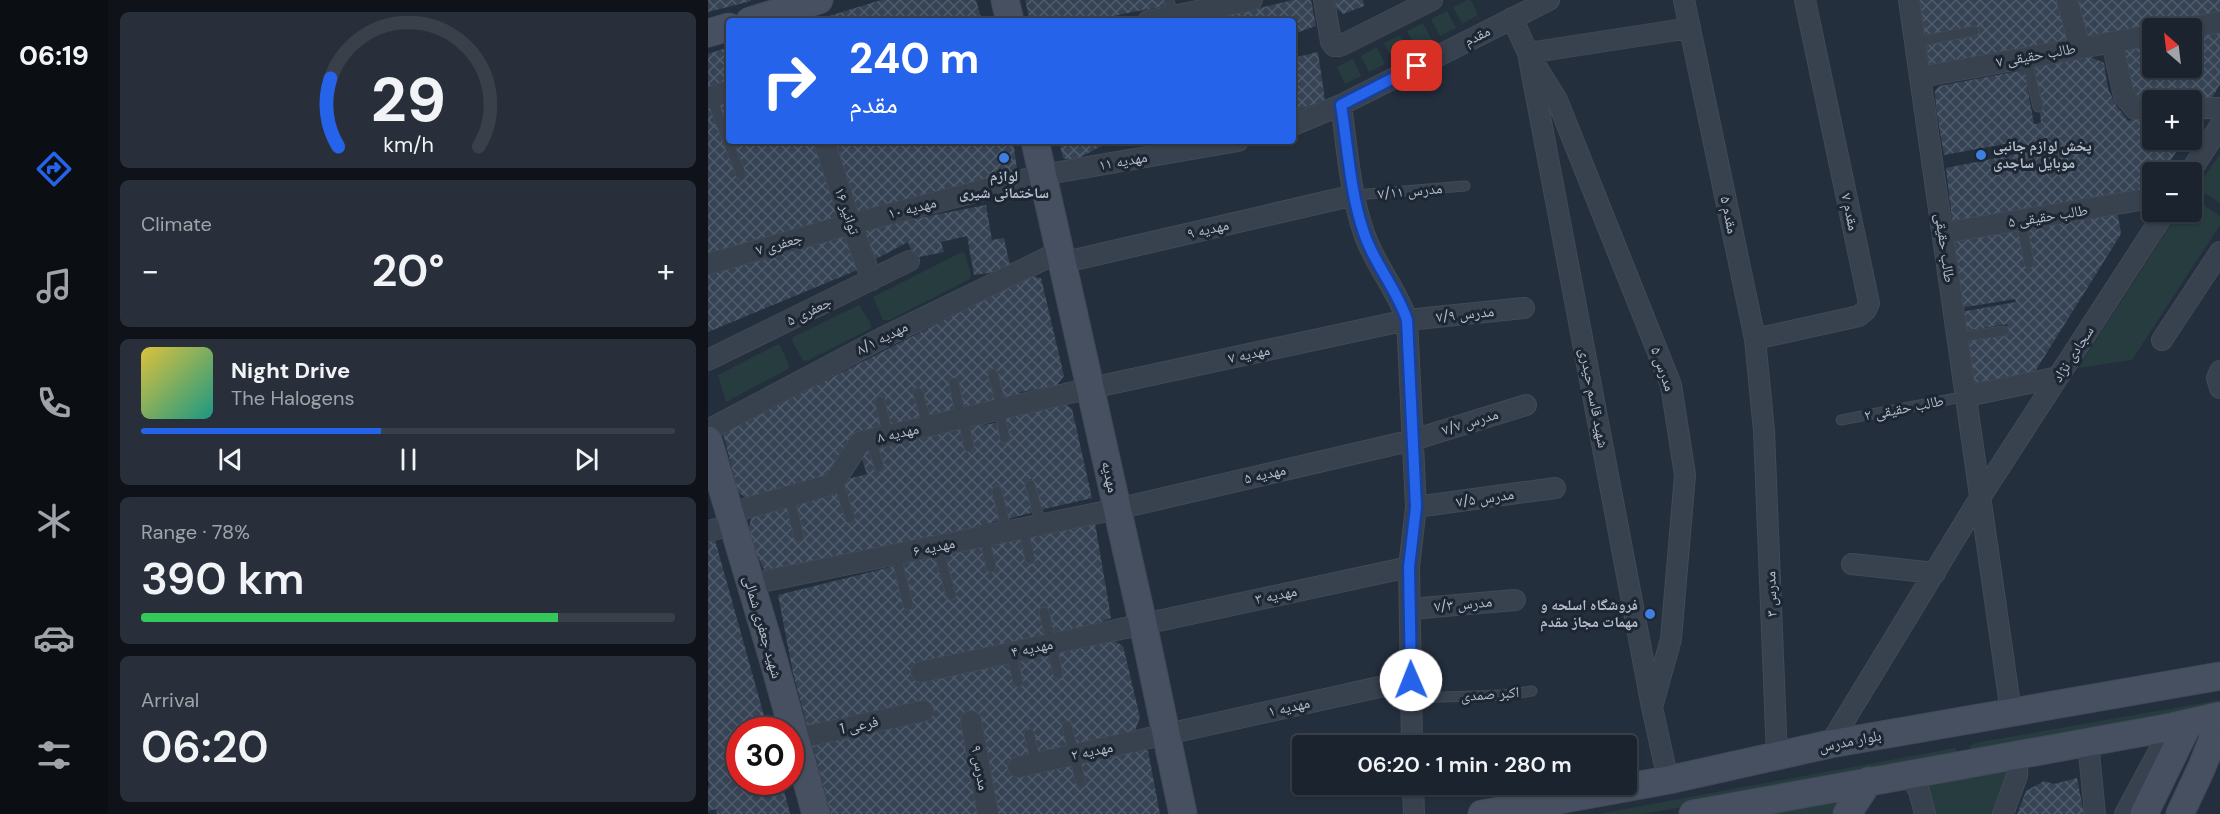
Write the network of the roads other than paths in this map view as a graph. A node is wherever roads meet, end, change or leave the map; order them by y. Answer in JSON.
{"nodes":[{"id":1,"x":819,"y":0,"type":"edge"},
{"id":2,"x":1005,"y":0,"type":"edge"},
{"id":3,"x":1324,"y":0,"type":"edge"},
{"id":4,"x":1549,"y":0,"type":"edge"},
{"id":5,"x":1684,"y":0,"type":"edge"},
{"id":6,"x":1805,"y":0,"type":"edge"},
{"id":7,"x":1909,"y":0,"type":"edge"},
{"id":8,"x":2067,"y":0,"type":"edge"},
{"id":9,"x":1243,"y":1,"type":"edge"},
{"id":10,"x":1422,"y":2,"type":"edge"},
{"id":11,"x":1171,"y":8,"type":"edge"},
{"id":12,"x":784,"y":16,"type":"edge"},
{"id":13,"x":1009,"y":18,"type":"edge"},
{"id":14,"x":1153,"y":18,"type":"edge"},
{"id":15,"x":1512,"y":18,"type":"junction"},
{"id":16,"x":2220,"y":22,"type":"edge"},
{"id":17,"x":2202,"y":25,"type":"edge"},
{"id":18,"x":726,"y":28,"type":"edge"},
{"id":19,"x":1690,"y":28,"type":"junction"},
{"id":20,"x":1974,"y":31,"type":"dead end"},
{"id":21,"x":708,"y":33,"type":"edge"},
{"id":22,"x":2142,"y":36,"type":"edge"},
{"id":23,"x":1915,"y":42,"type":"junction"},
{"id":24,"x":2112,"y":42,"type":"junction"},
{"id":25,"x":2080,"y":48,"type":"junction"},
{"id":26,"x":1528,"y":53,"type":"junction"},
{"id":27,"x":2026,"y":57,"type":"junction"},
{"id":28,"x":1920,"y":76,"type":"junction"},
{"id":29,"x":716,"y":95,"type":"edge"},
{"id":30,"x":1341,"y":105,"type":"junction"},
{"id":31,"x":2038,"y":107,"type":"dead end"},
{"id":32,"x":2202,"y":108,"type":"edge"},
{"id":33,"x":2220,"y":108,"type":"edge"},
{"id":34,"x":2142,"y":109,"type":"edge"},
{"id":35,"x":1296,"y":124,"type":"edge"},
{"id":36,"x":2220,"y":126,"type":"edge"},
{"id":37,"x":726,"y":127,"type":"edge"},
{"id":38,"x":731,"y":144,"type":"edge"},
{"id":39,"x":825,"y":144,"type":"edge"},
{"id":40,"x":1036,"y":144,"type":"edge"},
{"id":41,"x":1221,"y":144,"type":"edge"},
{"id":42,"x":2197,"y":162,"type":"edge"},
{"id":43,"x":1042,"y":175,"type":"junction"},
{"id":44,"x":741,"y":176,"type":"dead end"},
{"id":45,"x":1465,"y":186,"type":"dead end"},
{"id":46,"x":1355,"y":195,"type":"junction"},
{"id":47,"x":2142,"y":200,"type":"edge"},
{"id":48,"x":2021,"y":220,"type":"junction"},
{"id":49,"x":2158,"y":222,"type":"edge"},
{"id":50,"x":851,"y":224,"type":"junction"},
{"id":51,"x":1943,"y":233,"type":"junction"},
{"id":52,"x":2220,"y":252,"type":"edge"},
{"id":53,"x":1060,"y":257,"type":"junction"},
{"id":54,"x":909,"y":261,"type":"dead end"},
{"id":55,"x":2029,"y":263,"type":"dead end"},
{"id":56,"x":708,"y":264,"type":"edge"},
{"id":57,"x":872,"y":280,"type":"junction"},
{"id":58,"x":1524,"y":308,"type":"dead end"},
{"id":59,"x":1407,"y":320,"type":"junction"},
{"id":60,"x":2004,"y":331,"type":"dead end"},
{"id":61,"x":1958,"y":337,"type":"junction"},
{"id":62,"x":1755,"y":339,"type":"junction"},
{"id":63,"x":2162,"y":340,"type":"dead end"},
{"id":64,"x":708,"y":360,"type":"edge"},
{"id":65,"x":2220,"y":371,"type":"edge"},
{"id":66,"x":993,"y":374,"type":"dead end"},
{"id":67,"x":2058,"y":376,"type":"junction"},
{"id":68,"x":954,"y":383,"type":"dead end"},
{"id":69,"x":1090,"y":388,"type":"junction"},
{"id":70,"x":2220,"y":388,"type":"edge"},
{"id":71,"x":918,"y":393,"type":"dead end"},
{"id":72,"x":1967,"y":396,"type":"junction"},
{"id":73,"x":880,"y":401,"type":"dead end"},
{"id":74,"x":1526,"y":405,"type":"dead end"},
{"id":75,"x":1000,"y":409,"type":"junction"},
{"id":76,"x":962,"y":418,"type":"junction"},
{"id":77,"x":1841,"y":420,"type":"dead end"},
{"id":78,"x":928,"y":426,"type":"junction"},
{"id":79,"x":708,"y":430,"type":"edge"},
{"id":80,"x":1764,"y":431,"type":"joint"},
{"id":81,"x":879,"y":437,"type":"junction"},
{"id":82,"x":1005,"y":438,"type":"dead end"},
{"id":83,"x":708,"y":440,"type":"edge"},
{"id":84,"x":1413,"y":440,"type":"junction"},
{"id":85,"x":969,"y":447,"type":"dead end"},
{"id":86,"x":879,"y":467,"type":"dead end"},
{"id":87,"x":837,"y":477,"type":"junction"},
{"id":88,"x":1030,"y":485,"type":"dead end"},
{"id":89,"x":1555,"y":488,"type":"dead end"},
{"id":90,"x":997,"y":491,"type":"dead end"},
{"id":91,"x":789,"y":496,"type":"junction"},
{"id":92,"x":1981,"y":496,"type":"junction"},
{"id":93,"x":1416,"y":507,"type":"junction"},
{"id":94,"x":1117,"y":509,"type":"junction"},
{"id":95,"x":850,"y":518,"type":"dead end"},
{"id":96,"x":724,"y":523,"type":"edge"},
{"id":97,"x":1024,"y":528,"type":"junction"},
{"id":98,"x":984,"y":536,"type":"junction"},
{"id":99,"x":799,"y":537,"type":"dead end"},
{"id":100,"x":937,"y":546,"type":"junction"},
{"id":101,"x":896,"y":555,"type":"junction"},
{"id":102,"x":1030,"y":559,"type":"dead end"},
{"id":103,"x":1852,"y":564,"type":"dead end"},
{"id":104,"x":991,"y":567,"type":"dead end"},
{"id":105,"x":1409,"y":567,"type":"junction"},
{"id":106,"x":1935,"y":573,"type":"junction"},
{"id":107,"x":751,"y":584,"type":"junction"},
{"id":108,"x":951,"y":595,"type":"dead end"},
{"id":109,"x":1515,"y":600,"type":"dead end"},
{"id":110,"x":908,"y":606,"type":"dead end"},
{"id":111,"x":1410,"y":609,"type":"junction"},
{"id":112,"x":1044,"y":612,"type":"dead end"},
{"id":113,"x":1143,"y":624,"type":"junction"},
{"id":114,"x":1052,"y":644,"type":"junction"},
{"id":115,"x":1011,"y":653,"type":"junction"},
{"id":116,"x":921,"y":672,"type":"dead end"},
{"id":117,"x":1058,"y":674,"type":"dead end"},
{"id":118,"x":2220,"y":676,"type":"edge"},
{"id":119,"x":1018,"y":682,"type":"dead end"},
{"id":120,"x":1411,"y":689,"type":"junction"},
{"id":121,"x":1532,"y":691,"type":"dead end"},
{"id":122,"x":1652,"y":706,"type":"junction"},
{"id":123,"x":923,"y":711,"type":"dead end"},
{"id":124,"x":2011,"y":712,"type":"junction"},
{"id":125,"x":2220,"y":716,"type":"edge"},
{"id":126,"x":789,"y":717,"type":"edge"},
{"id":127,"x":971,"y":722,"type":"dead end"},
{"id":128,"x":2220,"y":722,"type":"edge"},
{"id":129,"x":1067,"y":726,"type":"dead end"},
{"id":130,"x":2180,"y":726,"type":"junction"},
{"id":131,"x":1029,"y":734,"type":"dead end"},
{"id":132,"x":1166,"y":735,"type":"junction"},
{"id":133,"x":1413,"y":735,"type":"edge"},
{"id":134,"x":804,"y":737,"type":"edge"},
{"id":135,"x":2088,"y":742,"type":"junction"},
{"id":136,"x":1830,"y":744,"type":"junction"},
{"id":137,"x":2018,"y":754,"type":"junction"},
{"id":138,"x":1074,"y":755,"type":"junction"},
{"id":139,"x":1777,"y":756,"type":"junction"},
{"id":140,"x":1027,"y":765,"type":"joint"},
{"id":141,"x":804,"y":771,"type":"edge"},
{"id":142,"x":1909,"y":774,"type":"junction"},
{"id":143,"x":1668,"y":780,"type":"junction"},
{"id":144,"x":1869,"y":781,"type":"junction"},
{"id":145,"x":1081,"y":783,"type":"dead end"},
{"id":146,"x":1413,"y":795,"type":"edge"},
{"id":147,"x":1183,"y":811,"type":"edge"},
{"id":148,"x":816,"y":814,"type":"edge"},
{"id":149,"x":988,"y":814,"type":"edge"},
{"id":150,"x":1414,"y":814,"type":"edge"},
{"id":151,"x":1482,"y":814,"type":"edge"},
{"id":152,"x":1693,"y":814,"type":"edge"},
{"id":153,"x":1847,"y":814,"type":"edge"},
{"id":154,"x":1925,"y":814,"type":"edge"},
{"id":155,"x":2003,"y":814,"type":"edge"},
{"id":156,"x":2095,"y":814,"type":"edge"},
{"id":157,"x":2125,"y":814,"type":"edge"},
{"id":158,"x":2144,"y":814,"type":"edge"},
{"id":159,"x":2180,"y":814,"type":"edge"}],
"edges":[{"from":1,"to":12,"type":"street"},
{"from":2,"to":13,"type":"street"},
{"from":3,"to":10,"type":"street"},
{"from":4,"to":15,"type":"street","name":"مقدم"},
{"from":5,"to":19,"type":"street","name":"مقدم ۵"},
{"from":6,"to":62,"type":"street","name":"مقدم ۷"},
{"from":7,"to":23,"type":"street","name":"طالب حقیقی"},
{"from":8,"to":25,"type":"street"},
{"from":9,"to":11,"type":"street"},
{"from":11,"to":14,"type":"street"},
{"from":15,"to":26,"type":"street","name":"شهید قاسم حیدری"},
{"from":15,"to":30,"type":"street","name":"مقدم"},
{"from":16,"to":17,"type":"street"},
{"from":18,"to":21,"type":"street"},
{"from":19,"to":26,"type":"street"},
{"from":19,"to":62,"type":"street","name":"مقدم ۵"},
{"from":20,"to":23,"type":"lane"},
{"from":22,"to":24,"type":"street","name":"طالب حقیقی ۷"},
{"from":23,"to":28,"type":"street","name":"طالب حقیقی"},
{"from":24,"to":25,"type":"street","name":"طالب حقیقی ۷"},
{"from":24,"to":34,"type":"street"},
{"from":25,"to":27,"type":"street","name":"طالب حقیقی ۷"},
{"from":26,"to":122,"type":"street","name":"شهید قاسم حیدری"},
{"from":26,"to":122,"type":"street","name":"مدرس ۵"},
{"from":27,"to":28,"type":"street","name":"طالب حقیقی ۷"},
{"from":27,"to":31,"type":"lane"},
{"from":28,"to":51,"type":"street","name":"طالب حقیقی"},
{"from":29,"to":37,"type":"lane"},
{"from":30,"to":35,"type":"street"},
{"from":30,"to":46,"type":"street"},
{"from":32,"to":33,"type":"street"},
{"from":36,"to":42,"type":"street"},
{"from":38,"to":44,"type":"lane"},
{"from":39,"to":50,"type":"street","name":"توانیر ۱۶"},
{"from":40,"to":43,"type":"street","name":"مهدیه"},
{"from":41,"to":43,"type":"street","name":"مهدیه ۱۱"},
{"from":43,"to":50,"type":"street","name":"مهدیه ۱۰"},
{"from":43,"to":53,"type":"street","name":"مهدیه"},
{"from":45,"to":46,"type":"lane","name":"مدرس ۷/۱۱"},
{"from":46,"to":53,"type":"street","name":"مهدیه ۹"},
{"from":46,"to":59,"type":"street"},
{"from":47,"to":48,"type":"street","name":"طالب حقیقی ۵"},
{"from":48,"to":51,"type":"street","name":"طالب حقیقی ۵"},
{"from":48,"to":55,"type":"lane"},
{"from":49,"to":67,"type":"street","name":"سجادی نژاد"},
{"from":50,"to":56,"type":"street","name":"جعفری ۷"},
{"from":50,"to":57,"type":"street","name":"توانیر ۱۶"},
{"from":51,"to":61,"type":"street","name":"طالب حقیقی"},
{"from":52,"to":63,"type":"street"},
{"from":53,"to":69,"type":"street","name":"مهدیه"},
{"from":53,"to":79,"type":"street","name":"مهدیه ۸/۱"},
{"from":54,"to":57,"type":"street","name":"جعفری ۵"},
{"from":57,"to":64,"type":"street","name":"جعفری ۵"},
{"from":58,"to":59,"type":"street","name":"مدرس ۷/۹"},
{"from":59,"to":69,"type":"street","name":"مهدیه ۷"},
{"from":59,"to":84,"type":"street"},
{"from":60,"to":61,"type":"lane"},
{"from":61,"to":72,"type":"street","name":"طالب حقیقی"},
{"from":62,"to":80,"type":"street","name":"مقدم ۵"},
{"from":65,"to":70,"type":"street"},
{"from":66,"to":75,"type":"lane"},
{"from":67,"to":72,"type":"street"},
{"from":67,"to":92,"type":"street","name":"سجادی نژاد"},
{"from":68,"to":76,"type":"lane"},
{"from":69,"to":75,"type":"street","name":"مهدیه ۸"},
{"from":69,"to":94,"type":"street","name":"مهدیه"},
{"from":71,"to":78,"type":"lane"},
{"from":72,"to":77,"type":"lane","name":"طالب حقیقی ۲"},
{"from":72,"to":92,"type":"street","name":"طالب حقیقی"},
{"from":73,"to":81,"type":"lane"},
{"from":74,"to":84,"type":"street","name":"مدرس ۷/۷"},
{"from":75,"to":76,"type":"street","name":"مهدیه ۸"},
{"from":75,"to":82,"type":"lane"},
{"from":76,"to":78,"type":"street","name":"مهدیه ۸"},
{"from":76,"to":85,"type":"lane"},
{"from":78,"to":81,"type":"street","name":"مهدیه ۸"},
{"from":80,"to":139,"type":"street","name":"مدرس ۳"},
{"from":81,"to":86,"type":"lane"},
{"from":81,"to":87,"type":"street","name":"مهدیه ۸"},
{"from":83,"to":96,"type":"street","name":"شهید جعفری شمالی"},
{"from":84,"to":93,"type":"street"},
{"from":84,"to":94,"type":"street","name":"مهدیه ۵"},
{"from":87,"to":91,"type":"street","name":"مهدیه ۸"},
{"from":87,"to":95,"type":"lane"},
{"from":88,"to":97,"type":"lane"},
{"from":89,"to":93,"type":"street","name":"مدرس ۷/۵"},
{"from":90,"to":97,"type":"lane"},
{"from":91,"to":96,"type":"street","name":"مهدیه ۸"},
{"from":91,"to":99,"type":"lane"},
{"from":92,"to":106,"type":"street"},
{"from":92,"to":124,"type":"street","name":"طالب حقیقی"},
{"from":93,"to":105,"type":"street"},
{"from":94,"to":97,"type":"street","name":"مهدیه ۶"},
{"from":94,"to":113,"type":"street","name":"مهدیه"},
{"from":96,"to":107,"type":"street","name":"شهید جعفری شمالی"},
{"from":97,"to":98,"type":"street","name":"مهدیه ۶"},
{"from":97,"to":102,"type":"lane"},
{"from":98,"to":100,"type":"street","name":"مهدیه ۶"},
{"from":98,"to":104,"type":"lane"},
{"from":100,"to":101,"type":"street","name":"مهدیه ۶"},
{"from":100,"to":108,"type":"lane"},
{"from":101,"to":107,"type":"street","name":"مهدیه ۶"},
{"from":101,"to":110,"type":"lane"},
{"from":103,"to":106,"type":"street"},
{"from":105,"to":111,"type":"street"},
{"from":105,"to":113,"type":"street","name":"مهدیه ۳"},
{"from":106,"to":136,"type":"street"},
{"from":107,"to":126,"type":"street","name":"شهید جعفری شمالی"},
{"from":109,"to":111,"type":"street","name":"مدرس ۷/۳"},
{"from":111,"to":120,"type":"street"},
{"from":112,"to":114,"type":"lane"},
{"from":113,"to":114,"type":"street","name":"مهدیه ۴"},
{"from":113,"to":132,"type":"street","name":"مهدیه"},
{"from":114,"to":115,"type":"street","name":"مهدیه ۴"},
{"from":114,"to":117,"type":"lane"},
{"from":115,"to":116,"type":"street","name":"مهدیه ۴"},
{"from":115,"to":119,"type":"lane"},
{"from":118,"to":124,"type":"street","name":"بلوار مدرس"},
{"from":120,"to":121,"type":"lane","name":"اکبر صمدی"},
{"from":120,"to":132,"type":"street","name":"مهدیه ۱"},
{"from":120,"to":133,"type":"street"},
{"from":122,"to":143,"type":"street","name":"شهید قاسم حیدری"},
{"from":123,"to":134,"type":"street","name":"فرعی 1"},
{"from":124,"to":136,"type":"street","name":"بلوار مدرس"},
{"from":125,"to":130,"type":"street"},
{"from":127,"to":149,"type":"street","name":"مدرس ۹"},
{"from":128,"to":159,"type":"street"},
{"from":129,"to":138,"type":"lane"},
{"from":130,"to":135,"type":"street"},
{"from":130,"to":157,"type":"street"},
{"from":130,"to":158,"type":"street"},
{"from":131,"to":140,"type":"lane"},
{"from":132,"to":138,"type":"street","name":"مهدیه ۲"},
{"from":132,"to":147,"type":"street","name":"مهدیه"},
{"from":135,"to":137,"type":"street"},
{"from":135,"to":156,"type":"street"},
{"from":136,"to":139,"type":"street","name":"بلوار مدرس"},
{"from":137,"to":142,"type":"street"},
{"from":137,"to":155,"type":"street"},
{"from":138,"to":140,"type":"street","name":"مهدیه ۲"},
{"from":138,"to":145,"type":"lane"},
{"from":139,"to":143,"type":"street","name":"بلوار مدرس"},
{"from":141,"to":148,"type":"street","name":"شهید جعفری شمالی"},
{"from":142,"to":144,"type":"street"},
{"from":142,"to":154,"type":"street"},
{"from":143,"to":151,"type":"street","name":"بلوار مدرس"},
{"from":144,"to":152,"type":"street"},
{"from":144,"to":153,"type":"street"},
{"from":146,"to":150,"type":"street"}]}
